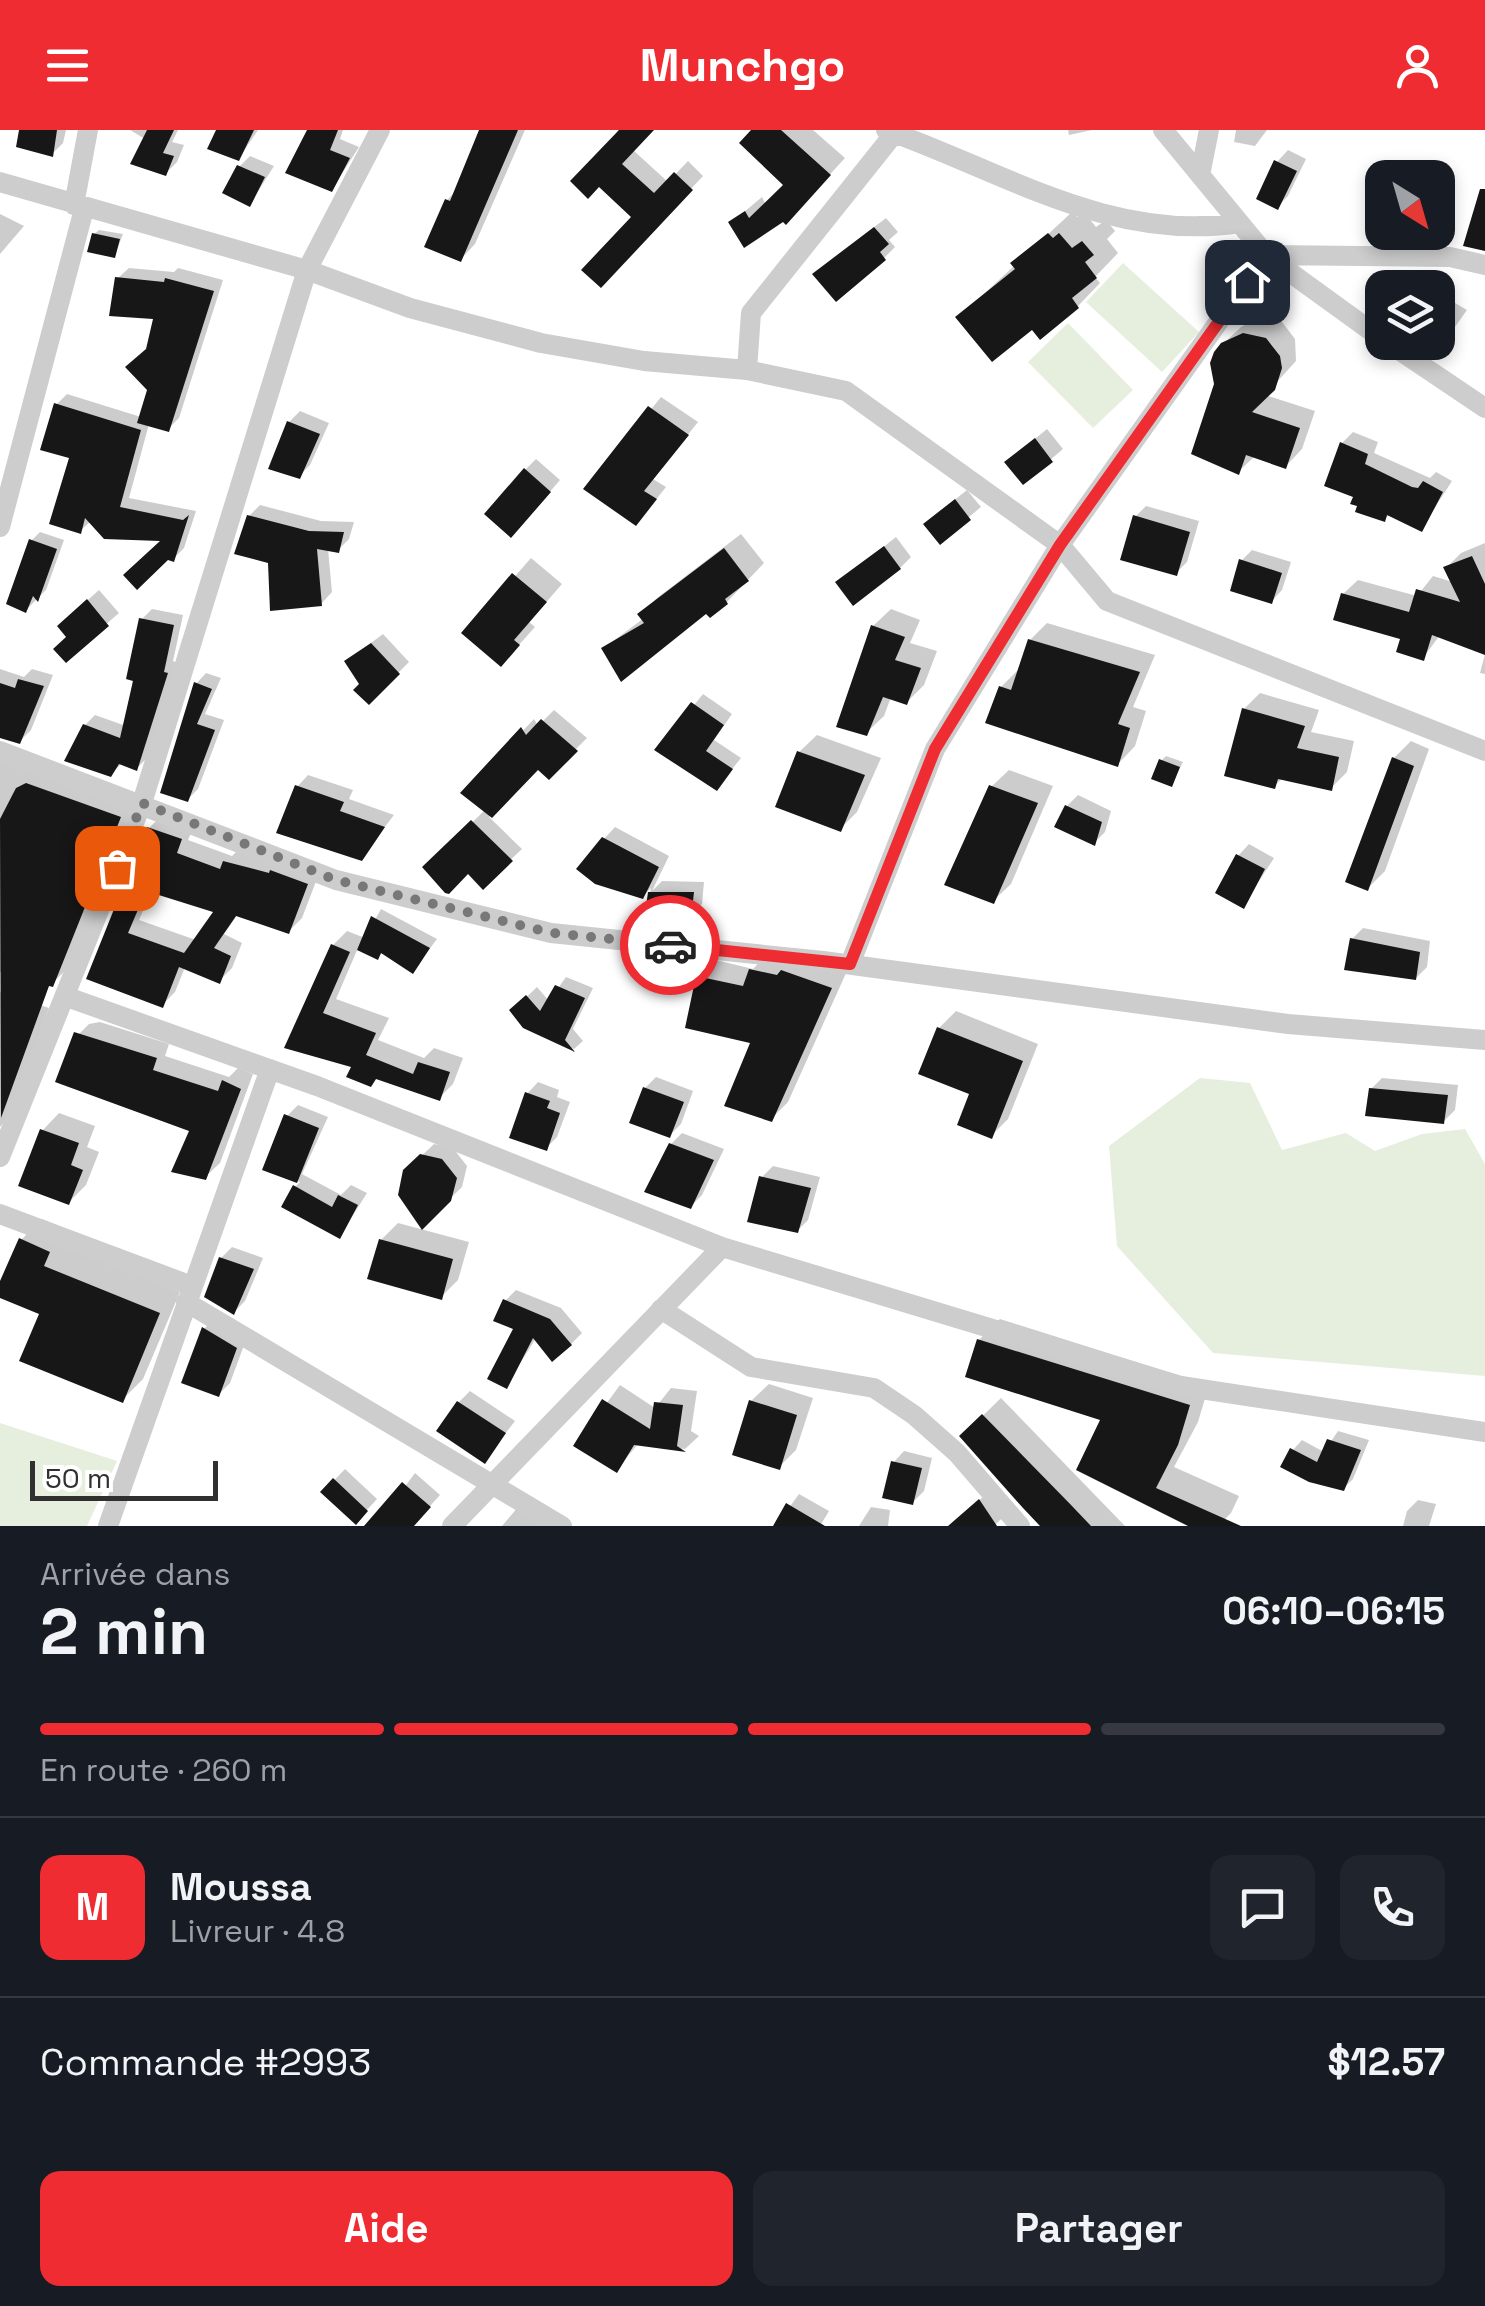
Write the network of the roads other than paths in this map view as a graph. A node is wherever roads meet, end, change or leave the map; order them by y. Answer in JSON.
{"nodes":[{"id":1,"x":88,"y":130,"type":"edge"},
{"id":2,"x":380,"y":130,"type":"edge"},
{"id":3,"x":1164,"y":130,"type":"edge"},
{"id":4,"x":1209,"y":130,"type":"edge"},
{"id":5,"x":892,"y":131,"type":"edge"},
{"id":6,"x":1200,"y":175,"type":"junction"},
{"id":7,"x":0,"y":182,"type":"edge"},
{"id":8,"x":79,"y":207,"type":"junction"},
{"id":9,"x":1240,"y":223,"type":"junction"},
{"id":10,"x":1266,"y":256,"type":"junction"},
{"id":11,"x":1485,"y":264,"type":"edge"},
{"id":12,"x":307,"y":270,"type":"junction"},
{"id":13,"x":1365,"y":327,"type":"edge"},
{"id":14,"x":1413,"y":360,"type":"edge"},
{"id":15,"x":746,"y":370,"type":"junction"},
{"id":16,"x":1485,"y":408,"type":"edge"},
{"id":17,"x":0,"y":528,"type":"edge"},
{"id":18,"x":1060,"y":545,"type":"junction"},
{"id":19,"x":0,"y":751,"type":"edge"},
{"id":20,"x":1485,"y":751,"type":"edge"},
{"id":21,"x":142,"y":803,"type":"junction"},
{"id":22,"x":850,"y":964,"type":"junction"},
{"id":23,"x":67,"y":997,"type":"junction"},
{"id":24,"x":1485,"y":1040,"type":"edge"},
{"id":25,"x":270,"y":1068,"type":"junction"},
{"id":26,"x":0,"y":1156,"type":"edge"},
{"id":27,"x":0,"y":1214,"type":"edge"},
{"id":28,"x":722,"y":1247,"type":"junction"},
{"id":29,"x":189,"y":1294,"type":"junction"},
{"id":30,"x":661,"y":1310,"type":"junction"},
{"id":31,"x":1485,"y":1432,"type":"edge"},
{"id":32,"x":495,"y":1482,"type":"junction"},
{"id":33,"x":108,"y":1526,"type":"edge"},
{"id":34,"x":452,"y":1526,"type":"edge"},
{"id":35,"x":562,"y":1526,"type":"edge"},
{"id":36,"x":1020,"y":1526,"type":"edge"}],
"edges":[{"from":1,"to":8,"type":"street"},
{"from":2,"to":12,"type":"street"},
{"from":3,"to":6,"type":"street"},
{"from":4,"to":6,"type":"street"},
{"from":5,"to":9,"type":"street"},
{"from":5,"to":15,"type":"street"},
{"from":6,"to":9,"type":"street"},
{"from":7,"to":8,"type":"street"},
{"from":8,"to":12,"type":"street"},
{"from":8,"to":17,"type":"street"},
{"from":9,"to":10,"type":"street"},
{"from":10,"to":11,"type":"street"},
{"from":10,"to":13,"type":"street"},
{"from":10,"to":18,"type":"street"},
{"from":12,"to":15,"type":"street"},
{"from":12,"to":21,"type":"street"},
{"from":14,"to":16,"type":"street"},
{"from":15,"to":18,"type":"street"},
{"from":18,"to":20,"type":"street"},
{"from":18,"to":22,"type":"street"},
{"from":19,"to":21,"type":"street"},
{"from":21,"to":22,"type":"street"},
{"from":21,"to":23,"type":"street"},
{"from":22,"to":24,"type":"street"},
{"from":23,"to":25,"type":"street"},
{"from":23,"to":26,"type":"street"},
{"from":25,"to":28,"type":"street"},
{"from":25,"to":29,"type":"street"},
{"from":27,"to":29,"type":"street"},
{"from":28,"to":30,"type":"street"},
{"from":28,"to":31,"type":"street"},
{"from":29,"to":32,"type":"street"},
{"from":29,"to":33,"type":"street"},
{"from":30,"to":32,"type":"street"},
{"from":30,"to":36,"type":"street"},
{"from":32,"to":34,"type":"street"},
{"from":32,"to":35,"type":"street"}]}
